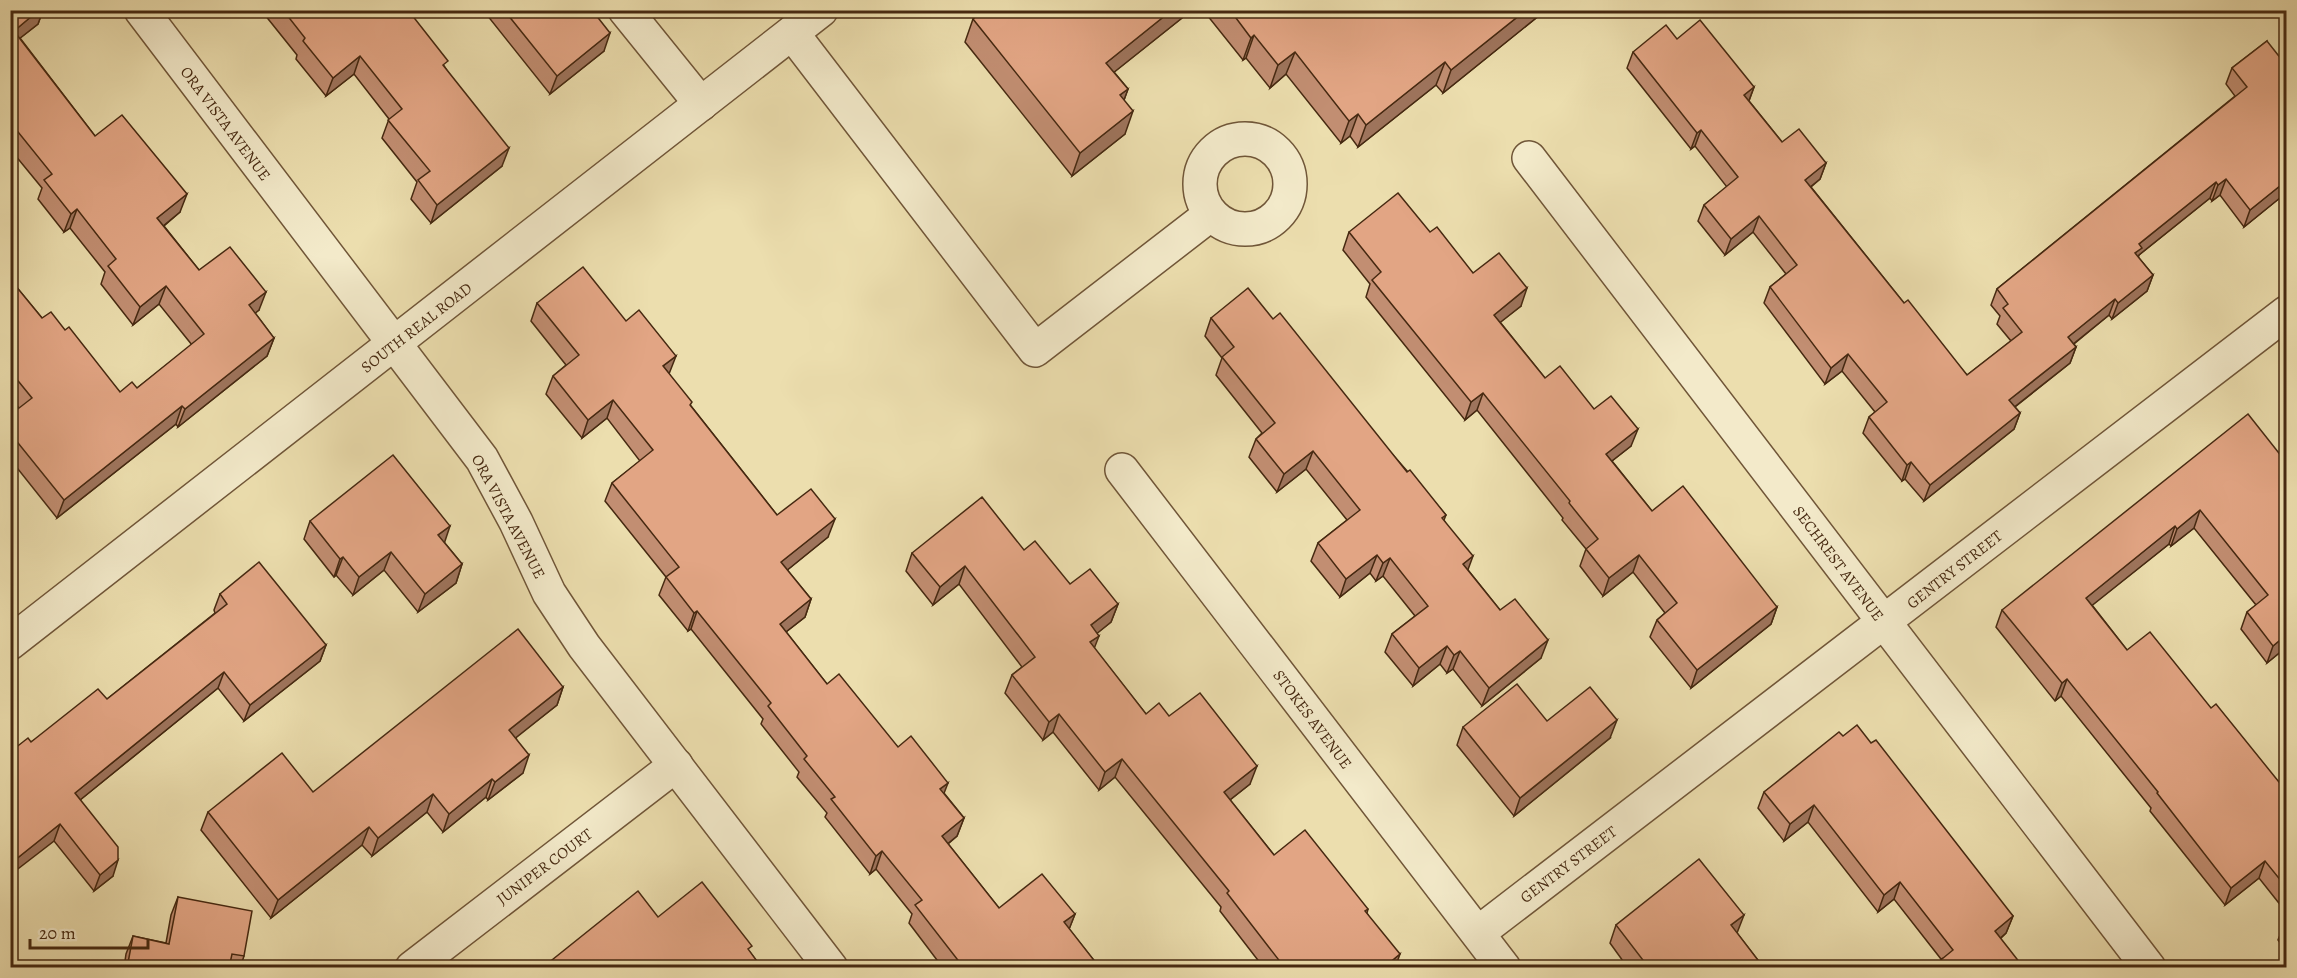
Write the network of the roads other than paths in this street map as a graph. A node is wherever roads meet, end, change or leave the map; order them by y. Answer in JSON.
{"nodes":[{"id":1,"x":141,"y":10,"type":"edge"},
{"id":2,"x":625,"y":10,"type":"edge"},
{"id":3,"x":821,"y":10,"type":"edge"},
{"id":4,"x":792,"y":33,"type":"junction"},
{"id":5,"x":701,"y":104,"type":"junction"},
{"id":6,"x":1529,"y":158,"type":"dead end"},
{"id":7,"x":1211,"y":214,"type":"dead end"},
{"id":8,"x":2285,"y":316,"type":"edge"},
{"id":9,"x":395,"y":343,"type":"junction"},
{"id":10,"x":1122,"y":470,"type":"dead end"},
{"id":11,"x":1884,"y":622,"type":"junction"},
{"id":12,"x":14,"y":633,"type":"edge"},
{"id":13,"x":676,"y":765,"type":"junction"},
{"id":14,"x":1478,"y":933,"type":"junction"},
{"id":15,"x":412,"y":968,"type":"edge"},
{"id":16,"x":831,"y":968,"type":"edge"},
{"id":17,"x":1504,"y":968,"type":"edge"},
{"id":18,"x":2149,"y":968,"type":"edge"}],
"edges":[{"from":1,"to":9,"type":"street","name":"ORA VISTA AVENUE"},
{"from":2,"to":5,"type":"street"},
{"from":3,"to":4,"type":"street","name":"SOUTH REAL ROAD"},
{"from":4,"to":5,"type":"street","name":"SOUTH REAL ROAD"},
{"from":4,"to":7,"type":"street"},
{"from":5,"to":9,"type":"street","name":"SOUTH REAL ROAD"},
{"from":6,"to":11,"type":"street","name":"SECHREST AVENUE"},
{"from":8,"to":11,"type":"street","name":"GENTRY STREET"},
{"from":9,"to":12,"type":"street","name":"SOUTH REAL ROAD"},
{"from":9,"to":13,"type":"street","name":"ORA VISTA AVENUE"},
{"from":10,"to":14,"type":"street","name":"STOKES AVENUE"},
{"from":11,"to":14,"type":"street","name":"GENTRY STREET"},
{"from":11,"to":18,"type":"street","name":"SECHREST AVENUE"},
{"from":13,"to":15,"type":"street","name":"JUNIPER COURT"},
{"from":13,"to":16,"type":"street","name":"ORA VISTA AVENUE"},
{"from":14,"to":17,"type":"street","name":"STOKES AVENUE"}]}
